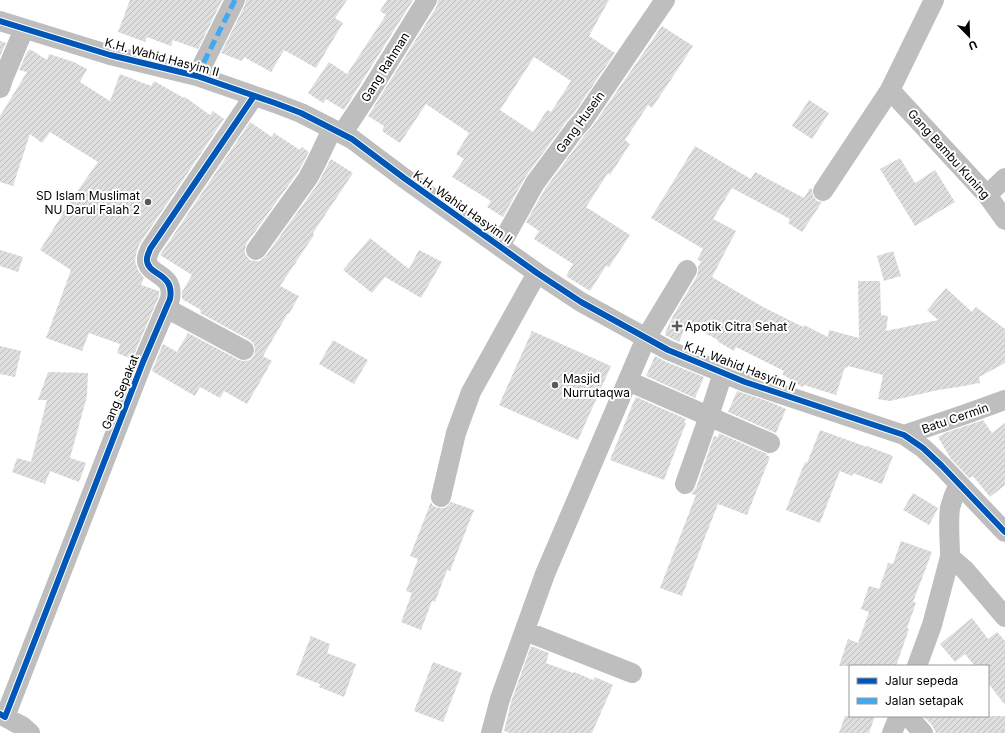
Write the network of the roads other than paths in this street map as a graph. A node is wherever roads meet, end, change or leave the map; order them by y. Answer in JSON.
{"nodes":[{"id":1,"x":235,"y":0,"type":"edge"},
{"id":2,"x":427,"y":0,"type":"edge"},
{"id":3,"x":665,"y":0,"type":"edge"},
{"id":4,"x":934,"y":0,"type":"edge"},
{"id":5,"x":0,"y":21,"type":"edge"},
{"id":6,"x":24,"y":29,"type":"junction"},
{"id":7,"x":197,"y":76,"type":"junction"},
{"id":8,"x":0,"y":88,"type":"edge"},
{"id":9,"x":890,"y":90,"type":"junction"},
{"id":10,"x":254,"y":96,"type":"junction"},
{"id":11,"x":337,"y":132,"type":"junction"},
{"id":12,"x":1005,"y":178,"type":"edge"},
{"id":13,"x":823,"y":191,"type":"dead end"},
{"id":14,"x":987,"y":195,"type":"junction"},
{"id":15,"x":1005,"y":220,"type":"edge"},
{"id":16,"x":500,"y":246,"type":"junction"},
{"id":17,"x":256,"y":250,"type":"dead end"},
{"id":18,"x":687,"y":270,"type":"dead end"},
{"id":19,"x":537,"y":273,"type":"junction"},
{"id":20,"x":166,"y":308,"type":"junction"},
{"id":21,"x":646,"y":338,"type":"junction"},
{"id":22,"x":244,"y":350,"type":"dead end"},
{"id":23,"x":722,"y":373,"type":"junction"},
{"id":24,"x":628,"y":381,"type":"junction"},
{"id":25,"x":1005,"y":400,"type":"edge"},
{"id":26,"x":709,"y":416,"type":"junction"},
{"id":27,"x":904,"y":435,"type":"junction"},
{"id":28,"x":770,"y":443,"type":"dead end"},
{"id":29,"x":685,"y":484,"type":"dead end"},
{"id":30,"x":959,"y":484,"type":"junction"},
{"id":31,"x":441,"y":497,"type":"dead end"},
{"id":32,"x":1005,"y":532,"type":"edge"},
{"id":33,"x":950,"y":557,"type":"junction"},
{"id":34,"x":1005,"y":616,"type":"edge"},
{"id":35,"x":525,"y":631,"type":"junction"},
{"id":36,"x":917,"y":665,"type":"edge"},
{"id":37,"x":632,"y":673,"type":"dead end"},
{"id":38,"x":2,"y":716,"type":"edge"},
{"id":39,"x":899,"y":717,"type":"edge"},
{"id":40,"x":909,"y":717,"type":"edge"},
{"id":41,"x":30,"y":733,"type":"edge"},
{"id":42,"x":491,"y":733,"type":"edge"},
{"id":43,"x":892,"y":733,"type":"edge"},
{"id":44,"x":923,"y":733,"type":"edge"}],
"edges":[{"from":1,"to":7,"type":"street"},
{"from":2,"to":11,"type":"street","name":"Gang Rahman"},
{"from":3,"to":16,"type":"street","name":"Gang Husein"},
{"from":4,"to":9,"type":"street"},
{"from":5,"to":6,"type":"street","name":"K.H. Wahid Hasyim II"},
{"from":6,"to":7,"type":"street","name":"K.H. Wahid Hasyim II"},
{"from":6,"to":8,"type":"street"},
{"from":7,"to":10,"type":"street","name":"K.H. Wahid Hasyim II"},
{"from":9,"to":13,"type":"street"},
{"from":9,"to":14,"type":"street","name":"Gang Bambu Kuning"},
{"from":10,"to":11,"type":"street","name":"K.H. Wahid Hasyim II"},
{"from":10,"to":20,"type":"street","name":"Gang Sepakat"},
{"from":11,"to":16,"type":"street","name":"K.H. Wahid Hasyim II"},
{"from":11,"to":17,"type":"street","name":"Gang Rahman"},
{"from":12,"to":14,"type":"street"},
{"from":14,"to":15,"type":"street","name":"Gang Bambu Kuning"},
{"from":16,"to":19,"type":"street","name":"K.H. Wahid Hasyim II"},
{"from":18,"to":21,"type":"street"},
{"from":19,"to":21,"type":"street","name":"K.H. Wahid Hasyim II"},
{"from":19,"to":31,"type":"street"},
{"from":20,"to":22,"type":"street"},
{"from":20,"to":38,"type":"street","name":"Gang Sepakat"},
{"from":21,"to":23,"type":"street","name":"K.H. Wahid Hasyim II"},
{"from":21,"to":24,"type":"street"},
{"from":23,"to":26,"type":"street"},
{"from":23,"to":27,"type":"street","name":"K.H. Wahid Hasyim II"},
{"from":24,"to":26,"type":"street"},
{"from":24,"to":35,"type":"street"},
{"from":25,"to":27,"type":"street","name":"Batu Cermin"},
{"from":26,"to":28,"type":"street"},
{"from":26,"to":29,"type":"street"},
{"from":27,"to":30,"type":"street","name":"K.H. Wahid Hasyim II"},
{"from":30,"to":32,"type":"street","name":"K.H. Wahid Hasyim II"},
{"from":30,"to":33,"type":"street"},
{"from":33,"to":34,"type":"street"},
{"from":33,"to":36,"type":"street"},
{"from":35,"to":37,"type":"street"},
{"from":35,"to":42,"type":"street"},
{"from":38,"to":41,"type":"street"},
{"from":39,"to":43,"type":"street"},
{"from":40,"to":44,"type":"street"}]}
